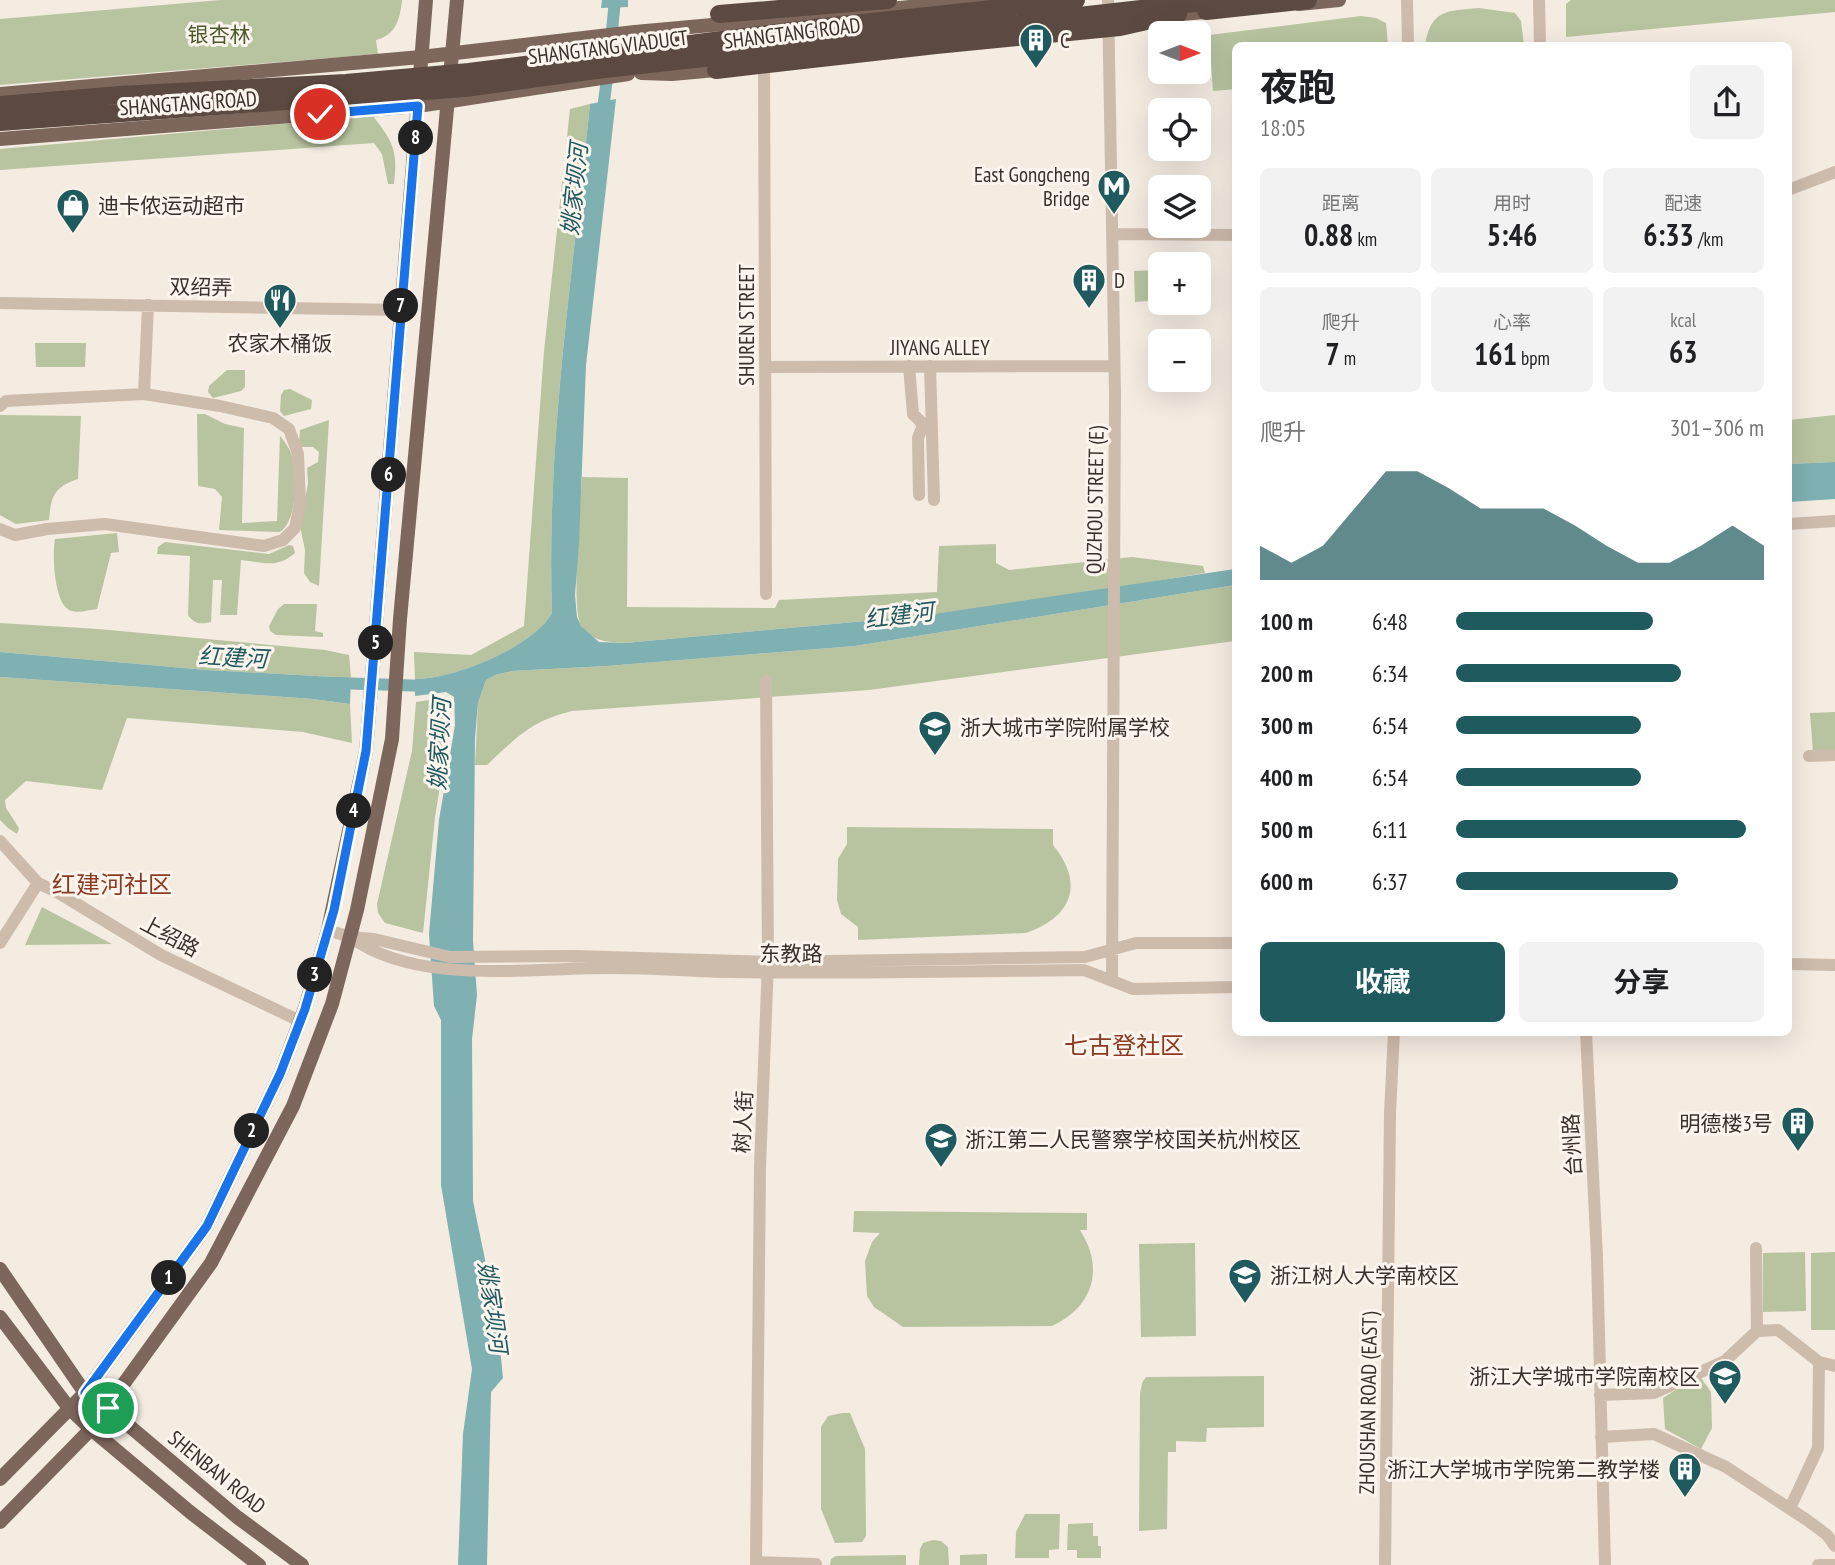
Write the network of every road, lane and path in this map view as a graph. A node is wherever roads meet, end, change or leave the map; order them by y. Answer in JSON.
{"nodes":[{"id":1,"x":426,"y":0,"type":"edge"},
{"id":2,"x":457,"y":0,"type":"edge"},
{"id":3,"x":888,"y":0,"type":"edge"},
{"id":4,"x":987,"y":0,"type":"edge"},
{"id":5,"x":1076,"y":0,"type":"edge"},
{"id":6,"x":1108,"y":0,"type":"edge"},
{"id":7,"x":1221,"y":0,"type":"edge"},
{"id":8,"x":1308,"y":0,"type":"edge"},
{"id":9,"x":1339,"y":0,"type":"edge"},
{"id":10,"x":1407,"y":0,"type":"edge"},
{"id":11,"x":1539,"y":0,"type":"edge"},
{"id":12,"x":719,"y":14,"type":"joint"},
{"id":13,"x":1109,"y":20,"type":"junction"},
{"id":14,"x":632,"y":32,"type":"junction"},
{"id":15,"x":1408,"y":42,"type":"edge"},
{"id":16,"x":1540,"y":42,"type":"edge"},
{"id":17,"x":453,"y":53,"type":"junction"},
{"id":18,"x":421,"y":57,"type":"junction"},
{"id":19,"x":764,"y":57,"type":"junction"},
{"id":20,"x":716,"y":70,"type":"joint"},
{"id":21,"x":636,"y":73,"type":"junction"},
{"id":22,"x":0,"y":94,"type":"edge"},
{"id":23,"x":447,"y":102,"type":"junction"},
{"id":24,"x":0,"y":105,"type":"edge"},
{"id":25,"x":418,"y":106,"type":"junction"},
{"id":26,"x":0,"y":122,"type":"edge"},
{"id":27,"x":0,"y":139,"type":"edge"},
{"id":28,"x":1835,"y":172,"type":"edge"},
{"id":29,"x":1792,"y":188,"type":"edge"},
{"id":30,"x":1112,"y":234,"type":"junction"},
{"id":31,"x":1232,"y":235,"type":"edge"},
{"id":32,"x":0,"y":303,"type":"edge"},
{"id":33,"x":148,"y":305,"type":"junction"},
{"id":34,"x":401,"y":310,"type":"junction"},
{"id":35,"x":909,"y":366,"type":"junction"},
{"id":36,"x":930,"y":366,"type":"junction"},
{"id":37,"x":1114,"y":366,"type":"junction"},
{"id":38,"x":765,"y":367,"type":"junction"},
{"id":39,"x":144,"y":394,"type":"junction"},
{"id":40,"x":0,"y":406,"type":"edge"},
{"id":41,"x":919,"y":495,"type":"dead end"},
{"id":42,"x":934,"y":499,"type":"dead end"},
{"id":43,"x":1835,"y":521,"type":"edge"},
{"id":44,"x":1792,"y":524,"type":"edge"},
{"id":45,"x":0,"y":529,"type":"edge"},
{"id":46,"x":766,"y":594,"type":"dead end"},
{"id":47,"x":766,"y":681,"type":"dead end"},
{"id":48,"x":1835,"y":755,"type":"edge"},
{"id":49,"x":1809,"y":756,"type":"dead end"},
{"id":50,"x":0,"y":841,"type":"edge"},
{"id":51,"x":38,"y":883,"type":"junction"},
{"id":52,"x":328,"y":930,"type":"junction"},
{"id":53,"x":350,"y":937,"type":"junction"},
{"id":54,"x":0,"y":943,"type":"edge"},
{"id":55,"x":1232,"y":943,"type":"edge"},
{"id":56,"x":1112,"y":950,"type":"junction"},
{"id":57,"x":1792,"y":964,"type":"edge"},
{"id":58,"x":1835,"y":965,"type":"edge"},
{"id":59,"x":768,"y":967,"type":"junction"},
{"id":60,"x":1792,"y":972,"type":"edge"},
{"id":61,"x":1835,"y":973,"type":"edge"},
{"id":62,"x":1112,"y":981,"type":"junction"},
{"id":63,"x":1232,"y":987,"type":"edge"},
{"id":64,"x":300,"y":1021,"type":"junction"},
{"id":65,"x":1394,"y":1036,"type":"edge"},
{"id":66,"x":1586,"y":1036,"type":"edge"},
{"id":67,"x":1756,"y":1248,"type":"dead end"},
{"id":68,"x":0,"y":1269,"type":"edge"},
{"id":69,"x":0,"y":1317,"type":"edge"},
{"id":70,"x":1757,"y":1331,"type":"junction"},
{"id":71,"x":1819,"y":1362,"type":"junction"},
{"id":72,"x":1835,"y":1366,"type":"edge"},
{"id":73,"x":85,"y":1393,"type":"junction"},
{"id":74,"x":1600,"y":1395,"type":"junction"},
{"id":75,"x":69,"y":1408,"type":"junction"},
{"id":76,"x":108,"y":1408,"type":"junction"},
{"id":77,"x":91,"y":1429,"type":"junction"},
{"id":78,"x":1601,"y":1437,"type":"junction"},
{"id":79,"x":0,"y":1479,"type":"edge"},
{"id":80,"x":1790,"y":1508,"type":"junction"},
{"id":81,"x":0,"y":1522,"type":"edge"},
{"id":82,"x":1835,"y":1546,"type":"edge"},
{"id":83,"x":756,"y":1564,"type":"edge"},
{"id":84,"x":816,"y":1564,"type":"edge"},
{"id":85,"x":1835,"y":1564,"type":"edge"},
{"id":86,"x":259,"y":1565,"type":"edge"},
{"id":87,"x":302,"y":1565,"type":"edge"},
{"id":88,"x":1385,"y":1565,"type":"edge"},
{"id":89,"x":1605,"y":1565,"type":"edge"},
{"id":90,"x":1818,"y":1565,"type":"edge"}],
"edges":[{"from":1,"to":18,"type":"main road"},
{"from":2,"to":17,"type":"main road"},
{"from":3,"to":12,"type":"highway"},
{"from":4,"to":14,"type":"main road","name":"SHANGTANG ROAD"},
{"from":5,"to":24,"type":"highway","name":"SHANGTANG VIADUCT"},
{"from":6,"to":13,"type":"street","name":"QUZHOU STREET (E)"},
{"from":7,"to":26,"type":"highway","name":"SHANGTANG VIADUCT"},
{"from":8,"to":20,"type":"highway"},
{"from":9,"to":13,"type":"main road","name":"SHANGTANG ROAD"},
{"from":10,"to":15,"type":"street"},
{"from":11,"to":16,"type":"street"},
{"from":12,"to":14,"type":"main road"},
{"from":13,"to":19,"type":"main road","name":"SHANGTANG ROAD"},
{"from":13,"to":30,"type":"street","name":"QUZHOU STREET (E)"},
{"from":14,"to":17,"type":"main road","name":"SHANGTANG ROAD"},
{"from":17,"to":18,"type":"main road","name":"SHANGTANG ROAD"},
{"from":17,"to":23,"type":"main road"},
{"from":18,"to":22,"type":"main road","name":"SHANGTANG ROAD"},
{"from":18,"to":25,"type":"main road"},
{"from":19,"to":21,"type":"main road","name":"SHANGTANG ROAD"},
{"from":19,"to":38,"type":"street","name":"SHUREN STREET"},
{"from":20,"to":21,"type":"main road"},
{"from":21,"to":23,"type":"main road","name":"SHANGTANG ROAD"},
{"from":23,"to":25,"type":"main road","name":"SHANGTANG ROAD"},
{"from":23,"to":53,"type":"main road"},
{"from":25,"to":27,"type":"main road","name":"SHANGTANG ROAD"},
{"from":25,"to":34,"type":"main road"},
{"from":28,"to":29,"type":"street"},
{"from":30,"to":31,"type":"street"},
{"from":30,"to":37,"type":"street","name":"QUZHOU STREET (E)"},
{"from":32,"to":33,"type":"street","name":"双绍弄"},
{"from":33,"to":34,"type":"street","name":"双绍弄"},
{"from":33,"to":39,"type":"street"},
{"from":34,"to":52,"type":"main road"},
{"from":35,"to":36,"type":"street","name":"JIYANG ALLEY"},
{"from":35,"to":38,"type":"street","name":"JIYANG ALLEY"},
{"from":35,"to":41,"type":"street"},
{"from":36,"to":37,"type":"street","name":"JIYANG ALLEY"},
{"from":36,"to":42,"type":"street"},
{"from":37,"to":56,"type":"street","name":"QUZHOU STREET (E)"},
{"from":38,"to":46,"type":"street","name":"SHUREN STREET"},
{"from":39,"to":40,"type":"street"},
{"from":39,"to":45,"type":"street"},
{"from":43,"to":44,"type":"street"},
{"from":47,"to":59,"type":"street","name":"树人街"},
{"from":48,"to":49,"type":"street"},
{"from":50,"to":51,"type":"street","name":"上绍路"},
{"from":51,"to":54,"type":"street"},
{"from":51,"to":64,"type":"street","name":"上绍路"},
{"from":52,"to":53,"type":"street","name":"东教路"},
{"from":52,"to":64,"type":"main road"},
{"from":53,"to":59,"type":"street","name":"东教路"},
{"from":53,"to":76,"type":"main road"},
{"from":55,"to":56,"type":"street","name":"东教路"},
{"from":56,"to":59,"type":"street","name":"东教路"},
{"from":56,"to":62,"type":"street","name":"QUZHOU STREET (E)"},
{"from":57,"to":58,"type":"street"},
{"from":59,"to":62,"type":"street","name":"东教路"},
{"from":59,"to":83,"type":"street","name":"树人街"},
{"from":60,"to":61,"type":"street"},
{"from":62,"to":63,"type":"street","name":"东教路"},
{"from":64,"to":73,"type":"main road"},
{"from":65,"to":88,"type":"street","name":"ZHOUSHAN ROAD (EAST)"},
{"from":66,"to":74,"type":"street","name":"台州路"},
{"from":67,"to":70,"type":"street"},
{"from":68,"to":73,"type":"main road"},
{"from":69,"to":75,"type":"main road"},
{"from":70,"to":71,"type":"street"},
{"from":70,"to":74,"type":"street"},
{"from":71,"to":72,"type":"street"},
{"from":71,"to":80,"type":"street"},
{"from":73,"to":75,"type":"main road"},
{"from":73,"to":76,"type":"main road","name":"SHENBAN ROAD"},
{"from":74,"to":78,"type":"street","name":"台州路"},
{"from":75,"to":77,"type":"main road"},
{"from":75,"to":79,"type":"main road"},
{"from":76,"to":77,"type":"main road"},
{"from":76,"to":87,"type":"main road","name":"SHENBAN ROAD"},
{"from":77,"to":81,"type":"main road"},
{"from":77,"to":86,"type":"main road"},
{"from":78,"to":80,"type":"street"},
{"from":78,"to":89,"type":"street","name":"台州路"},
{"from":80,"to":82,"type":"street"},
{"from":83,"to":84,"type":"street"},
{"from":85,"to":90,"type":"street"}]}
